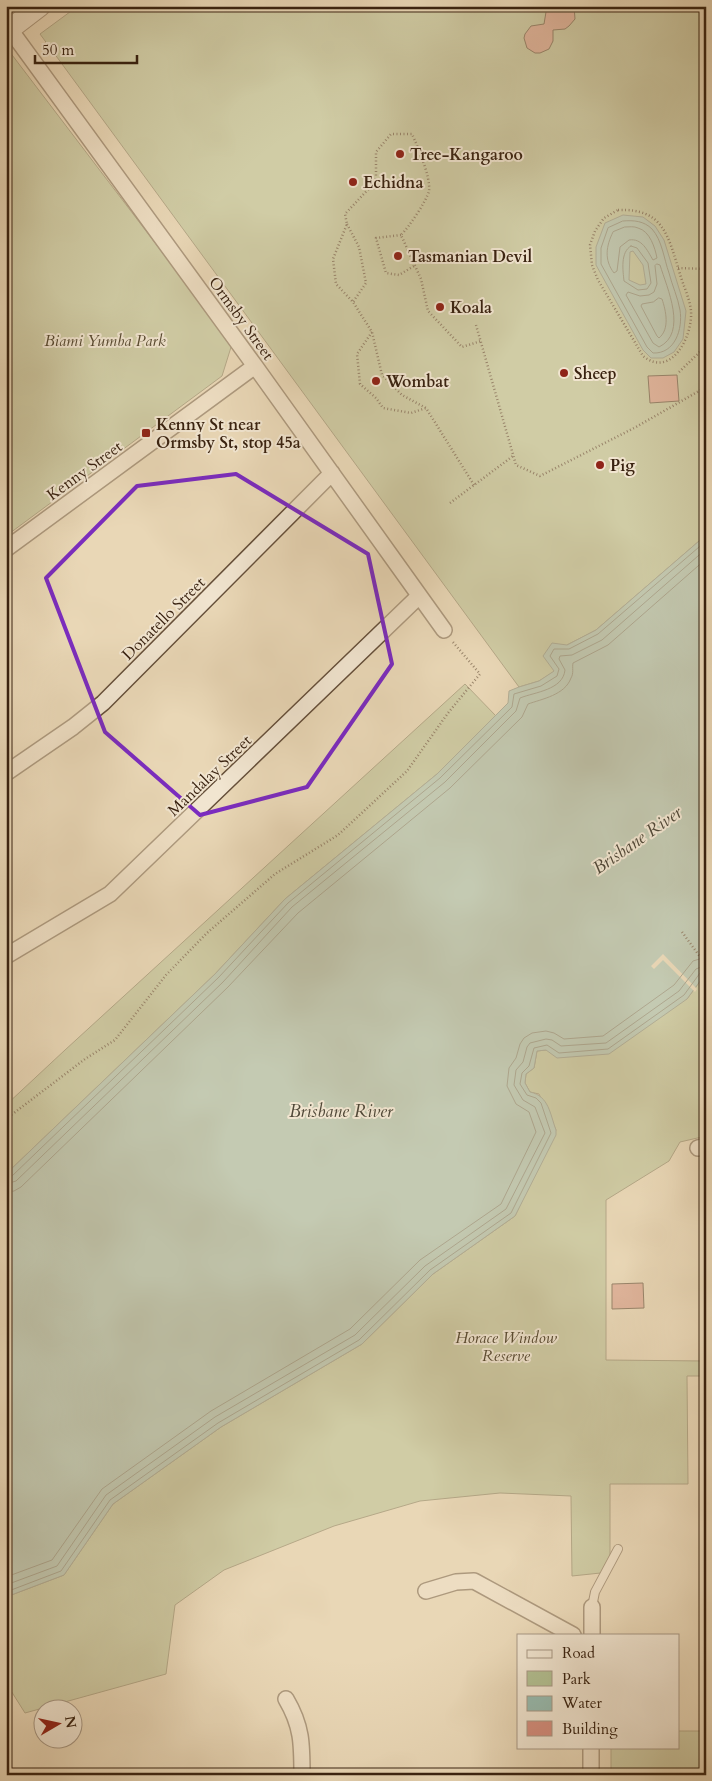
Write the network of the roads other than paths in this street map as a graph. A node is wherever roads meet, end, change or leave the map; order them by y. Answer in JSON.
{"nodes":[{"id":1,"x":40,"y":6,"type":"edge"},
{"id":2,"x":8,"y":26,"type":"edge"},
{"id":3,"x":255,"y":366,"type":"junction"},
{"id":4,"x":332,"y":473,"type":"junction"},
{"id":5,"x":6,"y":549,"type":"edge"},
{"id":6,"x":418,"y":597,"type":"junction"},
{"id":7,"x":444,"y":630,"type":"road end"},
{"id":8,"x":6,"y":774,"type":"edge"},
{"id":9,"x":6,"y":956,"type":"edge"},
{"id":10,"x":618,"y":1549,"type":"dead end"},
{"id":11,"x":426,"y":1591,"type":"dead end"},
{"id":12,"x":592,"y":1607,"type":"joint"},
{"id":13,"x":571,"y":1634,"type":"edge"},
{"id":14,"x":592,"y":1634,"type":"edge"},
{"id":15,"x":286,"y":1699,"type":"dead end"},
{"id":16,"x":591,"y":1748,"type":"edge"},
{"id":17,"x":302,"y":1775,"type":"edge"},
{"id":18,"x":591,"y":1775,"type":"edge"}],
"edges":[{"from":1,"to":2,"type":"street"},
{"from":2,"to":3,"type":"street","name":"Ormsby Street"},
{"from":3,"to":4,"type":"street","name":"Ormsby Street"},
{"from":3,"to":5,"type":"street","name":"Kenny Street"},
{"from":4,"to":6,"type":"street","name":"Ormsby Street"},
{"from":4,"to":8,"type":"street","name":"Donatello Street"},
{"from":6,"to":7,"type":"street","name":"Ormsby Street"},
{"from":6,"to":9,"type":"street","name":"Mandalay Street"},
{"from":10,"to":12,"type":"lane"},
{"from":11,"to":13,"type":"street"},
{"from":12,"to":14,"type":"street"},
{"from":15,"to":17,"type":"street"},
{"from":16,"to":18,"type":"street"}]}
